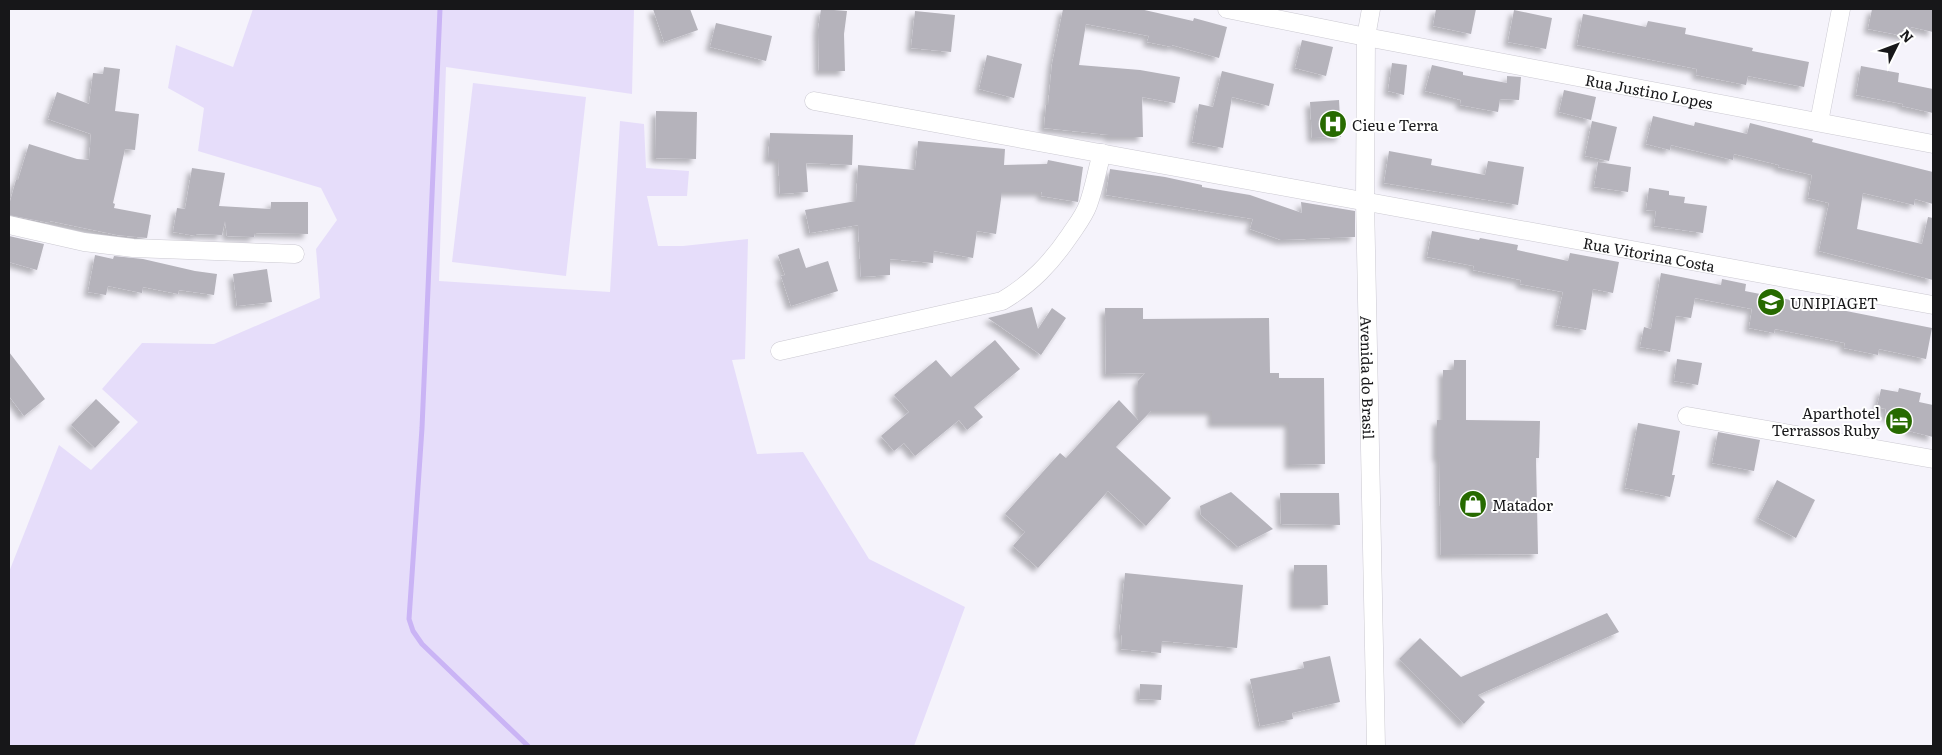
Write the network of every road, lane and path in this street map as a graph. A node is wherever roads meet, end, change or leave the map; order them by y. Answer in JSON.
{"nodes":[{"id":1,"x":1227,"y":9,"type":"edge"},
{"id":2,"x":1371,"y":9,"type":"edge"},
{"id":3,"x":1841,"y":9,"type":"edge"},
{"id":4,"x":1366,"y":37,"type":"junction"},
{"id":5,"x":814,"y":101,"type":"dead end"},
{"id":6,"x":1819,"y":122,"type":"junction"},
{"id":7,"x":1933,"y":144,"type":"edge"},
{"id":8,"x":1102,"y":153,"type":"junction"},
{"id":9,"x":1365,"y":200,"type":"junction"},
{"id":10,"x":9,"y":225,"type":"edge"},
{"id":11,"x":295,"y":254,"type":"dead end"},
{"id":12,"x":1933,"y":305,"type":"edge"},
{"id":13,"x":780,"y":351,"type":"dead end"},
{"id":14,"x":1687,"y":416,"type":"dead end"},
{"id":15,"x":1933,"y":459,"type":"edge"},
{"id":16,"x":1376,"y":746,"type":"edge"}],
"edges":[{"from":1,"to":4,"type":"street","name":"Rua Justino Lopes"},
{"from":2,"to":4,"type":"street","name":"Avenida do Brasil"},
{"from":3,"to":6,"type":"street"},
{"from":4,"to":6,"type":"street","name":"Rua Justino Lopes"},
{"from":4,"to":9,"type":"street","name":"Avenida do Brasil"},
{"from":5,"to":8,"type":"street","name":"Rua Vitorina Costa"},
{"from":6,"to":7,"type":"street","name":"Rua Justino Lopes"},
{"from":8,"to":9,"type":"street","name":"Rua Vitorina Costa"},
{"from":8,"to":13,"type":"street"},
{"from":9,"to":12,"type":"street","name":"Rua Vitorina Costa"},
{"from":9,"to":16,"type":"street","name":"Avenida do Brasil"},
{"from":10,"to":11,"type":"street"},
{"from":14,"to":15,"type":"street"}]}
